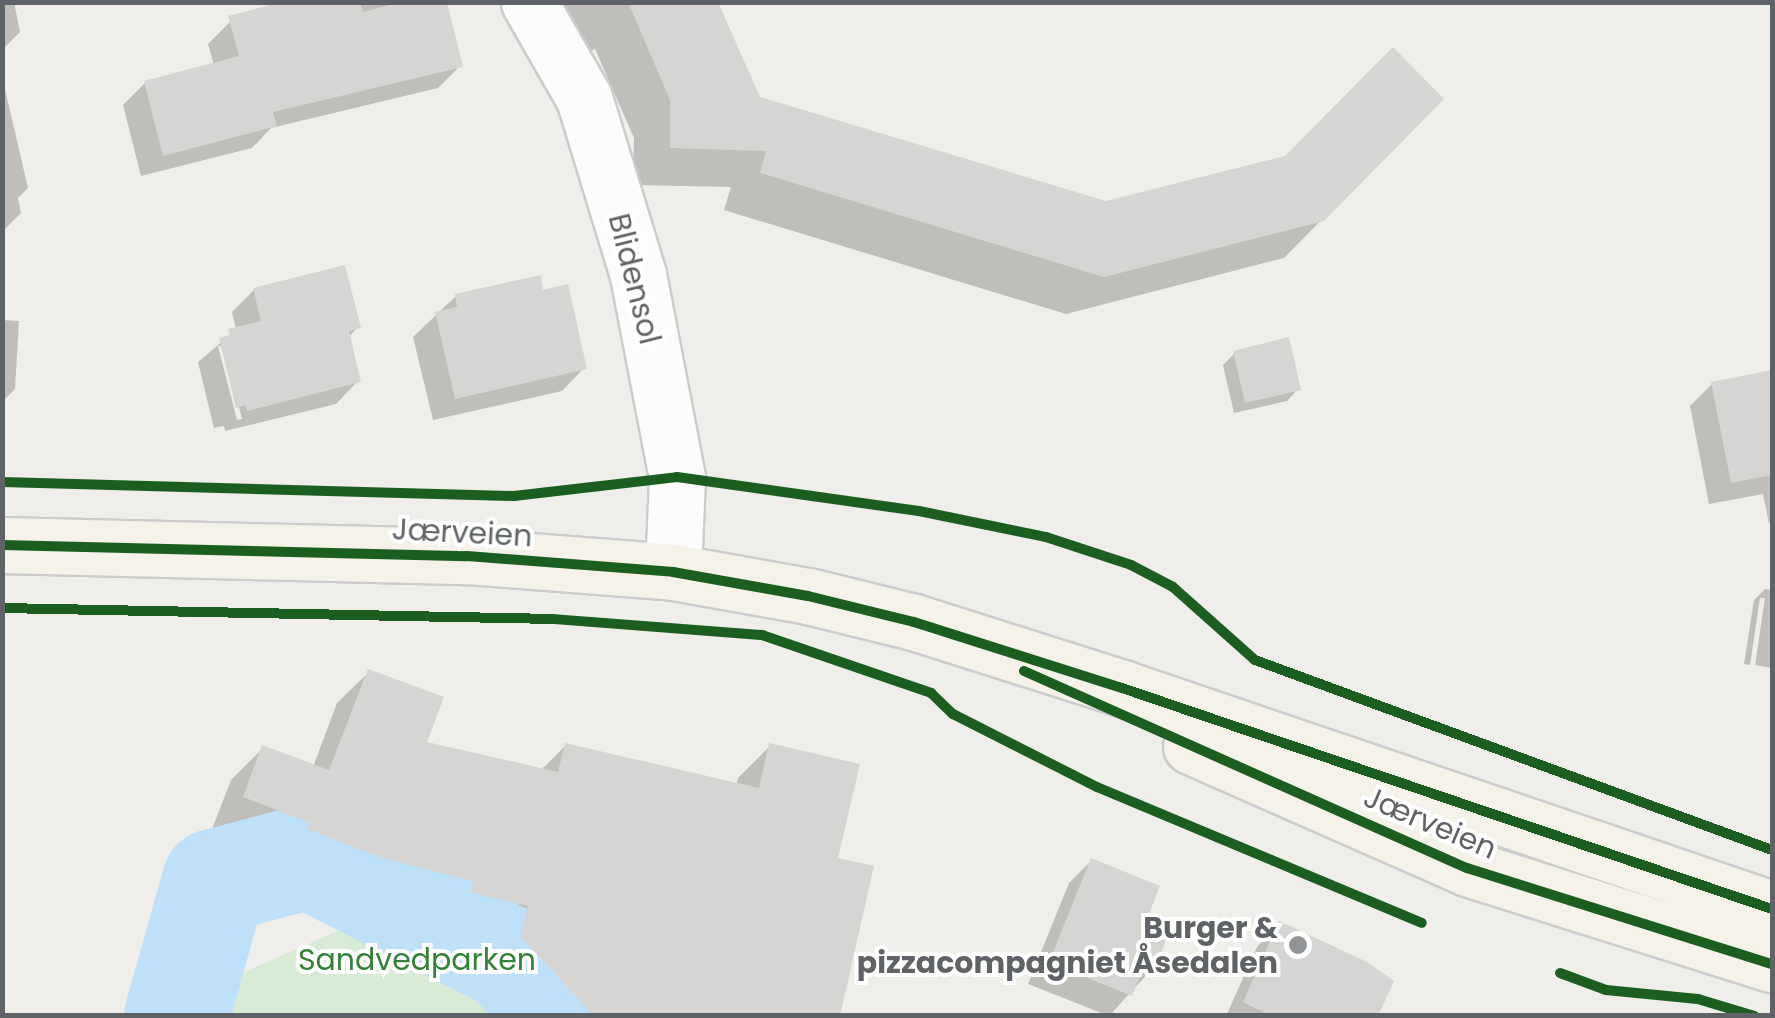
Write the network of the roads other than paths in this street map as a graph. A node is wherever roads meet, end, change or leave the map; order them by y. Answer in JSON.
{"nodes":[{"id":1,"x":529,"y":2,"type":"edge"},
{"id":2,"x":2,"y":545,"type":"edge"},
{"id":3,"x":673,"y":572,"type":"junction"},
{"id":4,"x":914,"y":622,"type":"junction"},
{"id":5,"x":1772,"y":909,"type":"edge"},
{"id":6,"x":1772,"y":964,"type":"edge"}],
"edges":[{"from":1,"to":3,"type":"street","name":"Blidensol"},
{"from":2,"to":3,"type":"main road","name":"Jærveien"},
{"from":3,"to":4,"type":"main road","name":"Jærveien"},
{"from":4,"to":5,"type":"main road","name":"Jærveien"},
{"from":4,"to":6,"type":"main road","name":"Jærveien"}]}
